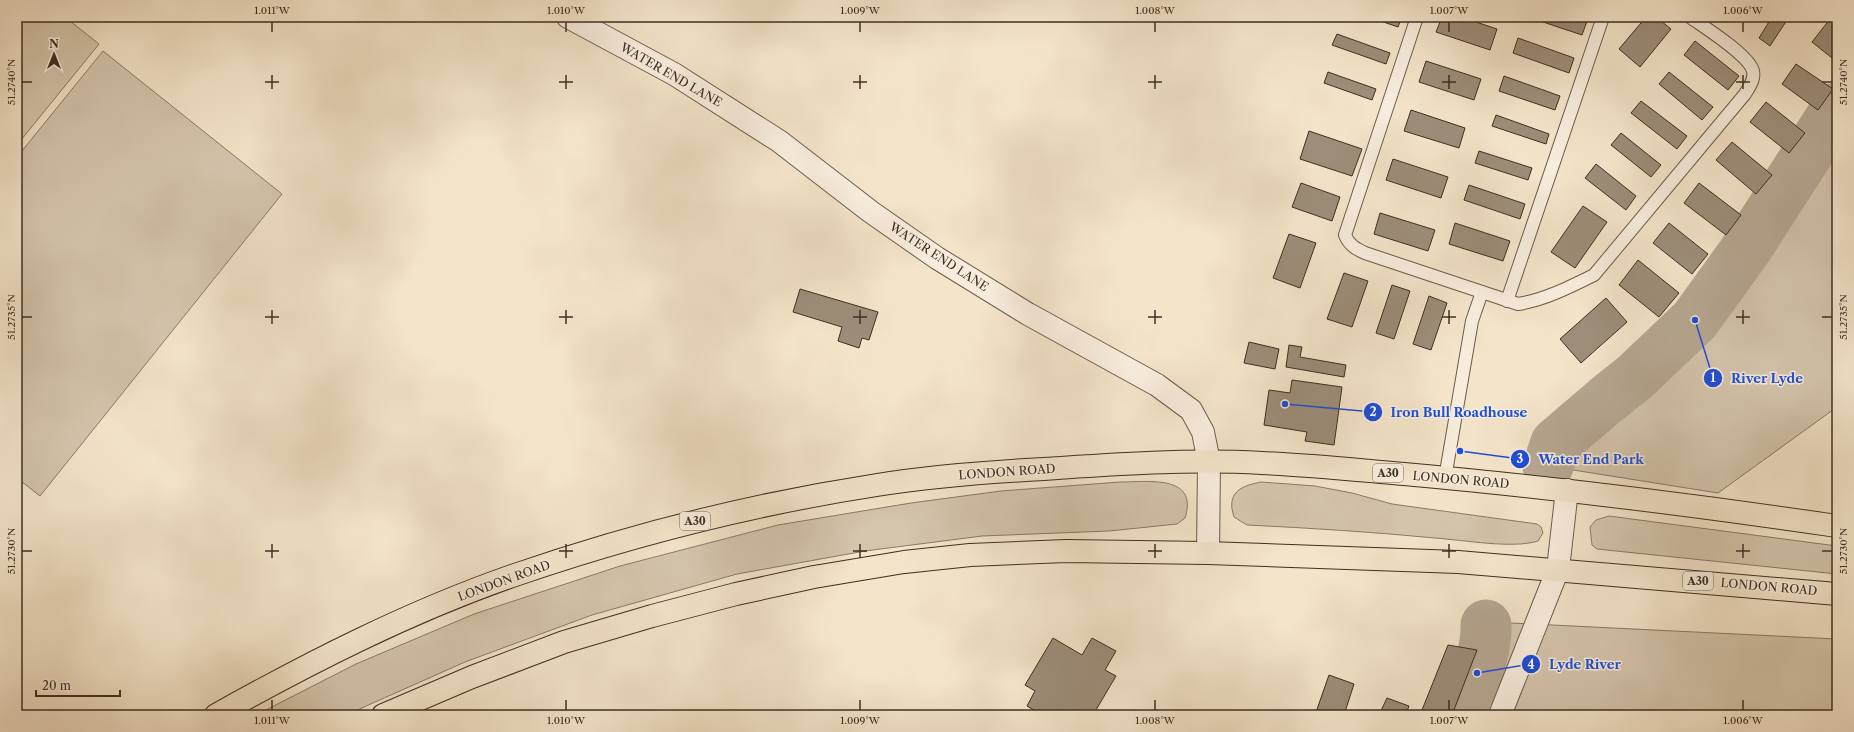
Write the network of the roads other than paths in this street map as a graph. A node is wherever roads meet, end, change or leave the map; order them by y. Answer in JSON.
{"nodes":[{"id":1,"x":568,"y":17,"type":"edge"},
{"id":2,"x":1417,"y":17,"type":"edge"},
{"id":3,"x":1603,"y":17,"type":"edge"},
{"id":4,"x":1690,"y":17,"type":"edge"},
{"id":5,"x":1482,"y":292,"type":"junction"},
{"id":6,"x":1507,"y":301,"type":"junction"},
{"id":7,"x":1209,"y":462,"type":"junction"},
{"id":8,"x":1445,"y":478,"type":"junction"},
{"id":9,"x":1567,"y":490,"type":"junction"},
{"id":10,"x":1837,"y":526,"type":"edge"},
{"id":11,"x":1208,"y":553,"type":"junction"},
{"id":12,"x":1558,"y":569,"type":"junction"},
{"id":13,"x":1837,"y":594,"type":"edge"},
{"id":14,"x":216,"y":715,"type":"edge"},
{"id":15,"x":382,"y":715,"type":"edge"},
{"id":16,"x":1500,"y":715,"type":"edge"}],
"edges":[{"from":1,"to":7,"type":"street","name":"WATER END LANE"},
{"from":2,"to":5,"type":"lane"},
{"from":3,"to":6,"type":"lane"},
{"from":4,"to":6,"type":"lane"},
{"from":5,"to":6,"type":"lane"},
{"from":5,"to":8,"type":"lane"},
{"from":7,"to":8,"type":"main road","name":"LONDON ROAD","number":"A30"},
{"from":7,"to":11,"type":"street","name":"WATER END LANE"},
{"from":7,"to":14,"type":"main road","name":"LONDON ROAD","number":"A30"},
{"from":8,"to":9,"type":"main road","name":"LONDON ROAD","number":"A30"},
{"from":9,"to":10,"type":"main road","name":"LONDON ROAD","number":"A30"},
{"from":9,"to":12,"type":"street"},
{"from":11,"to":12,"type":"main road","name":"LONDON ROAD","number":"A30"},
{"from":11,"to":15,"type":"main road","name":"LONDON ROAD","number":"A30"},
{"from":12,"to":13,"type":"main road","name":"LONDON ROAD","number":"A30"},
{"from":12,"to":16,"type":"street"}]}
